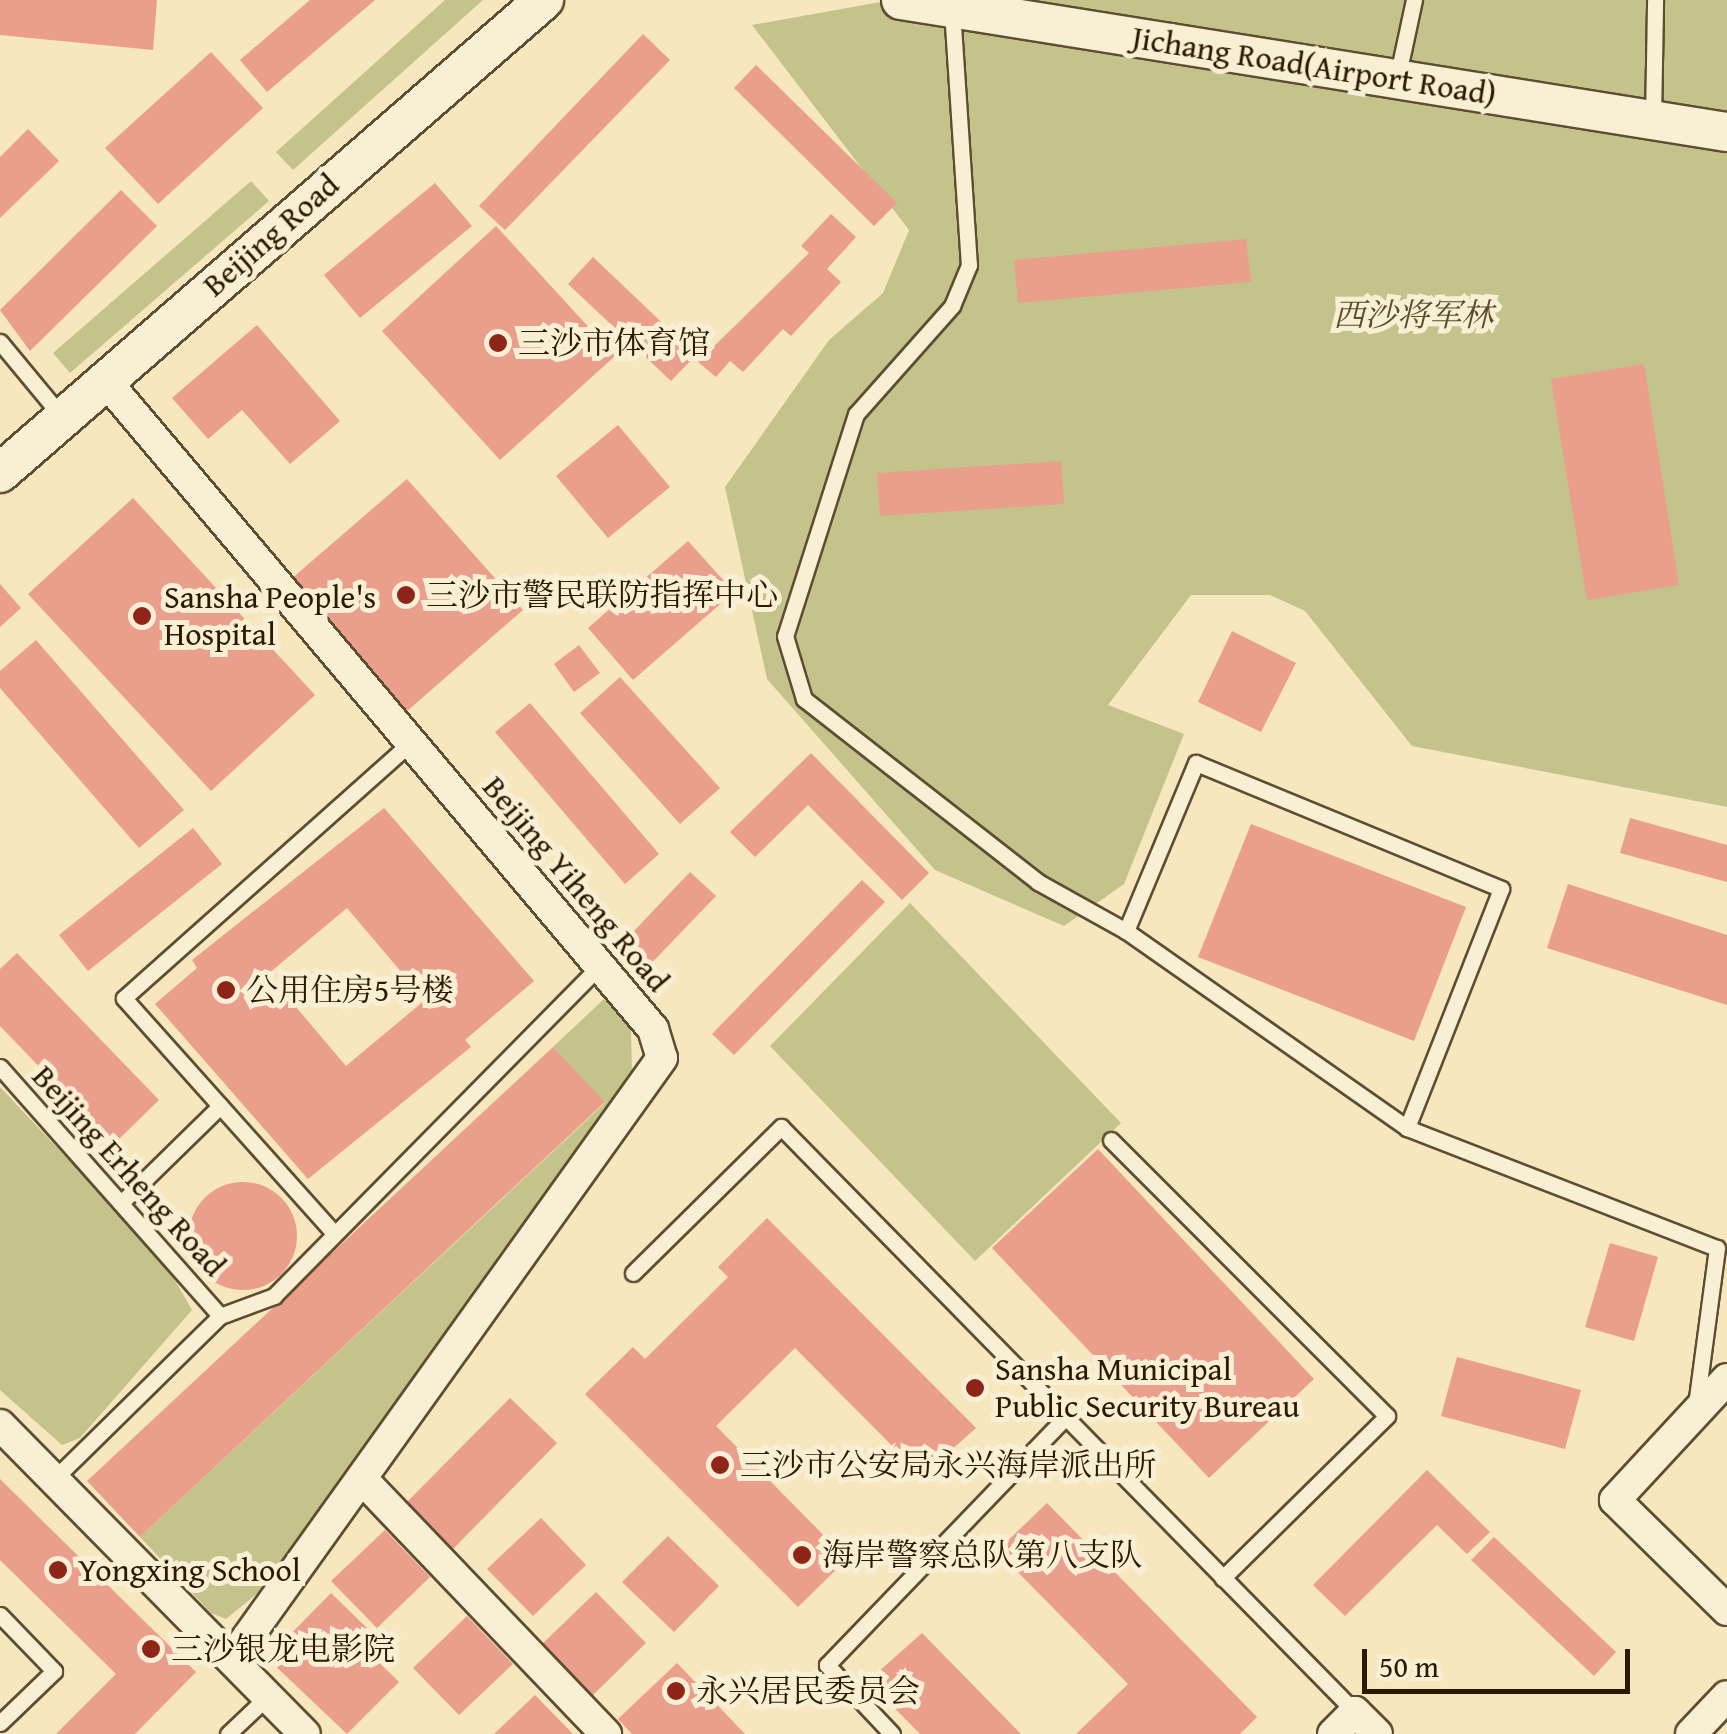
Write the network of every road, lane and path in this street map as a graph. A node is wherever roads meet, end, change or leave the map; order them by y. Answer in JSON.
{"nodes":[{"id":1,"x":544,"y":0,"type":"edge"},
{"id":2,"x":901,"y":0,"type":"edge"},
{"id":3,"x":1414,"y":0,"type":"edge"},
{"id":4,"x":1655,"y":0,"type":"edge"},
{"id":5,"x":951,"y":7,"type":"junction"},
{"id":6,"x":1397,"y":79,"type":"junction"},
{"id":7,"x":1653,"y":120,"type":"junction"},
{"id":8,"x":1727,"y":132,"type":"edge"},
{"id":9,"x":0,"y":342,"type":"edge"},
{"id":10,"x":104,"y":379,"type":"junction"},
{"id":11,"x":62,"y":417,"type":"junction"},
{"id":12,"x":0,"y":474,"type":"edge"},
{"id":13,"x":410,"y":742,"type":"junction"},
{"id":14,"x":1126,"y":931,"type":"junction"},
{"id":15,"x":598,"y":966,"type":"junction"},
{"id":16,"x":0,"y":1067,"type":"edge"},
{"id":17,"x":220,"y":1106,"type":"junction"},
{"id":18,"x":1408,"y":1128,"type":"junction"},
{"id":19,"x":1112,"y":1140,"type":"dead end"},
{"id":20,"x":122,"y":1200,"type":"junction"},
{"id":21,"x":332,"y":1231,"type":"junction"},
{"id":22,"x":632,"y":1272,"type":"dead end"},
{"id":23,"x":220,"y":1316,"type":"junction"},
{"id":24,"x":1727,"y":1379,"type":"edge"},
{"id":25,"x":1695,"y":1415,"type":"junction"},
{"id":26,"x":1065,"y":1418,"type":"junction"},
{"id":27,"x":0,"y":1426,"type":"edge"},
{"id":28,"x":363,"y":1480,"type":"junction"},
{"id":29,"x":52,"y":1481,"type":"junction"},
{"id":30,"x":1223,"y":1578,"type":"junction"},
{"id":31,"x":1727,"y":1610,"type":"edge"},
{"id":32,"x":0,"y":1615,"type":"edge"},
{"id":33,"x":232,"y":1659,"type":"junction"},
{"id":34,"x":268,"y":1696,"type":"junction"},
{"id":35,"x":1727,"y":1696,"type":"edge"},
{"id":36,"x":1355,"y":1712,"type":"junction"},
{"id":37,"x":0,"y":1723,"type":"edge"},
{"id":38,"x":228,"y":1734,"type":"edge"},
{"id":39,"x":306,"y":1734,"type":"edge"},
{"id":40,"x":606,"y":1734,"type":"edge"},
{"id":41,"x":892,"y":1734,"type":"edge"},
{"id":42,"x":1333,"y":1734,"type":"edge"},
{"id":43,"x":1378,"y":1734,"type":"edge"},
{"id":44,"x":1691,"y":1734,"type":"edge"}],
"edges":[{"from":1,"to":10,"type":"street","name":"Beijing Road"},
{"from":2,"to":5,"type":"street","name":"Jichang Road(Airport Road)"},
{"from":3,"to":6,"type":"lane"},
{"from":4,"to":7,"type":"lane"},
{"from":5,"to":6,"type":"street","name":"Jichang Road(Airport Road)"},
{"from":5,"to":14,"type":"lane"},
{"from":6,"to":7,"type":"street","name":"Jichang Road(Airport Road)"},
{"from":7,"to":8,"type":"street","name":"Jichang Road(Airport Road)"},
{"from":9,"to":11,"type":"lane"},
{"from":10,"to":11,"type":"street","name":"Beijing Road"},
{"from":10,"to":13,"type":"street","name":"Beijing Yiheng Road"},
{"from":11,"to":12,"type":"street","name":"Beijing Road"},
{"from":13,"to":15,"type":"street","name":"Beijing Yiheng Road"},
{"from":13,"to":17,"type":"lane"},
{"from":14,"to":18,"type":"lane"},
{"from":14,"to":18,"type":"lane"},
{"from":15,"to":21,"type":"lane"},
{"from":15,"to":28,"type":"street","name":"Beijing Yiheng Road"},
{"from":16,"to":20,"type":"lane","name":"Beijing Erheng Road"},
{"from":17,"to":20,"type":"lane"},
{"from":17,"to":21,"type":"lane"},
{"from":18,"to":25,"type":"lane"},
{"from":19,"to":30,"type":"lane"},
{"from":20,"to":23,"type":"lane","name":"Beijing Erheng Road"},
{"from":21,"to":23,"type":"lane"},
{"from":22,"to":26,"type":"lane"},
{"from":23,"to":29,"type":"lane","name":"Beijing Erheng Road"},
{"from":24,"to":25,"type":"street"},
{"from":25,"to":31,"type":"street"},
{"from":26,"to":30,"type":"lane"},
{"from":26,"to":41,"type":"lane"},
{"from":27,"to":29,"type":"street"},
{"from":28,"to":33,"type":"street","name":"Beijing Yiheng Road"},
{"from":28,"to":40,"type":"street"},
{"from":29,"to":33,"type":"street"},
{"from":30,"to":36,"type":"lane"},
{"from":32,"to":37,"type":"lane"},
{"from":33,"to":34,"type":"street"},
{"from":34,"to":38,"type":"lane"},
{"from":34,"to":39,"type":"street"},
{"from":35,"to":44,"type":"street"},
{"from":36,"to":42,"type":"street"},
{"from":36,"to":43,"type":"street"}]}
